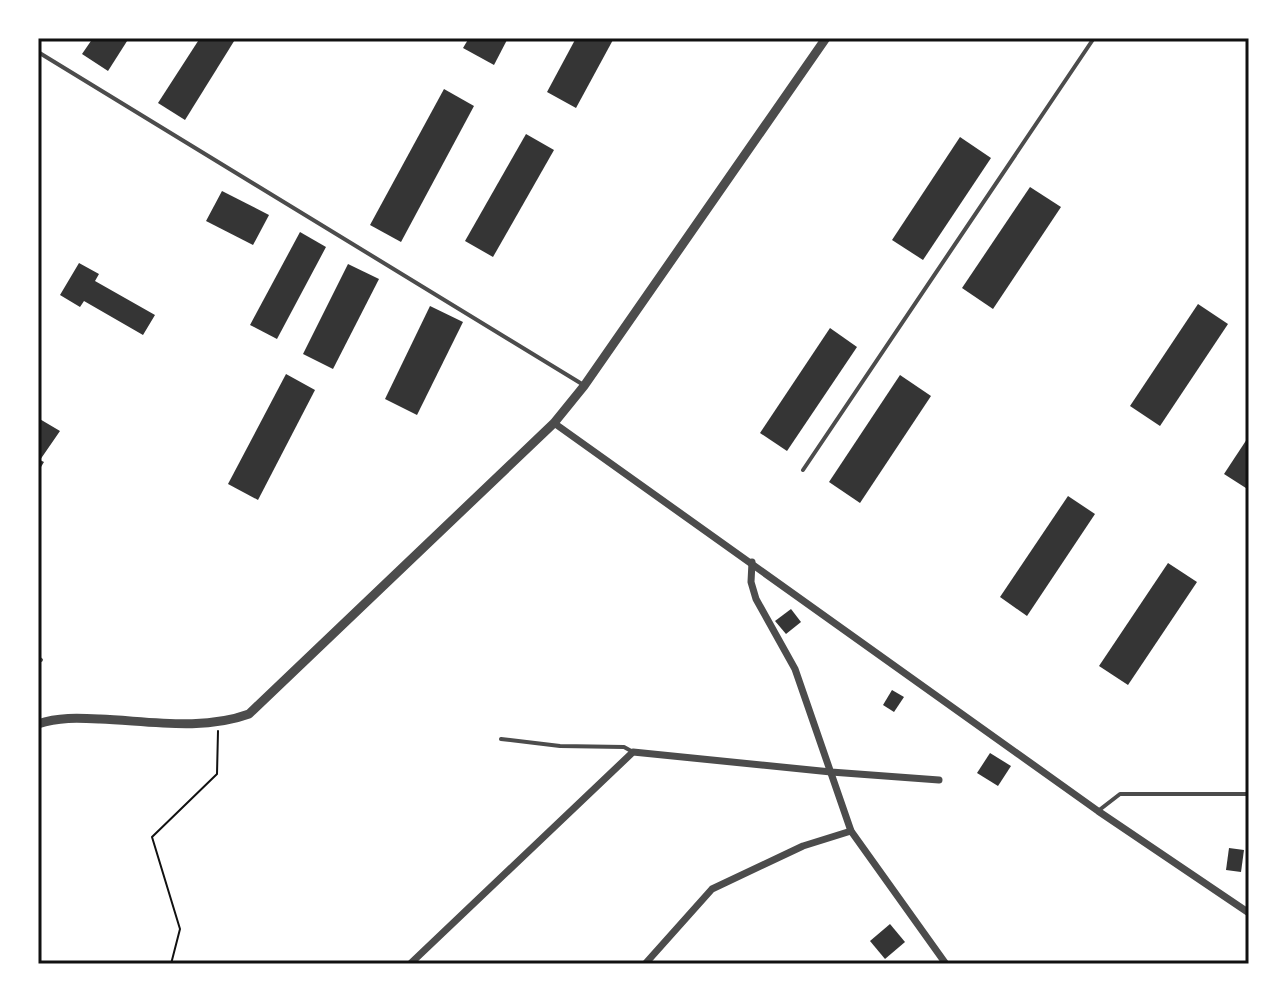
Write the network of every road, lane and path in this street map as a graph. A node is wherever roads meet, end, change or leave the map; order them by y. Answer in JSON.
{"nodes":[{"id":1,"x":826,"y":38,"type":"edge"},
{"id":2,"x":1094,"y":38,"type":"edge"},
{"id":3,"x":38,"y":52,"type":"edge"},
{"id":4,"x":584,"y":386,"type":"junction"},
{"id":5,"x":554,"y":423,"type":"junction"},
{"id":6,"x":803,"y":470,"type":"dead end"},
{"id":7,"x":752,"y":562,"type":"junction"},
{"id":8,"x":219,"y":722,"type":"junction"},
{"id":9,"x":38,"y":724,"type":"edge"},
{"id":10,"x":501,"y":739,"type":"dead end"},
{"id":11,"x":633,"y":752,"type":"junction"},
{"id":12,"x":831,"y":772,"type":"junction"},
{"id":13,"x":939,"y":780,"type":"dead end"},
{"id":14,"x":1249,"y":794,"type":"edge"},
{"id":15,"x":1098,"y":811,"type":"junction"},
{"id":16,"x":851,"y":831,"type":"junction"},
{"id":17,"x":1249,"y":913,"type":"edge"},
{"id":18,"x":171,"y":964,"type":"edge"},
{"id":19,"x":410,"y":964,"type":"edge"},
{"id":20,"x":645,"y":964,"type":"edge"},
{"id":21,"x":946,"y":964,"type":"edge"}],
"edges":[{"from":1,"to":4,"type":"street"},
{"from":2,"to":6,"type":"lane"},
{"from":3,"to":4,"type":"lane"},
{"from":4,"to":5,"type":"street"},
{"from":5,"to":7,"type":"street"},
{"from":5,"to":8,"type":"street"},
{"from":7,"to":12,"type":"street"},
{"from":7,"to":15,"type":"street"},
{"from":8,"to":9,"type":"street"},
{"from":8,"to":18,"type":"path"},
{"from":10,"to":11,"type":"lane"},
{"from":11,"to":12,"type":"street"},
{"from":11,"to":19,"type":"street"},
{"from":12,"to":13,"type":"street"},
{"from":12,"to":16,"type":"street"},
{"from":14,"to":15,"type":"lane"},
{"from":15,"to":17,"type":"street"},
{"from":16,"to":20,"type":"street"},
{"from":16,"to":21,"type":"street"}]}
